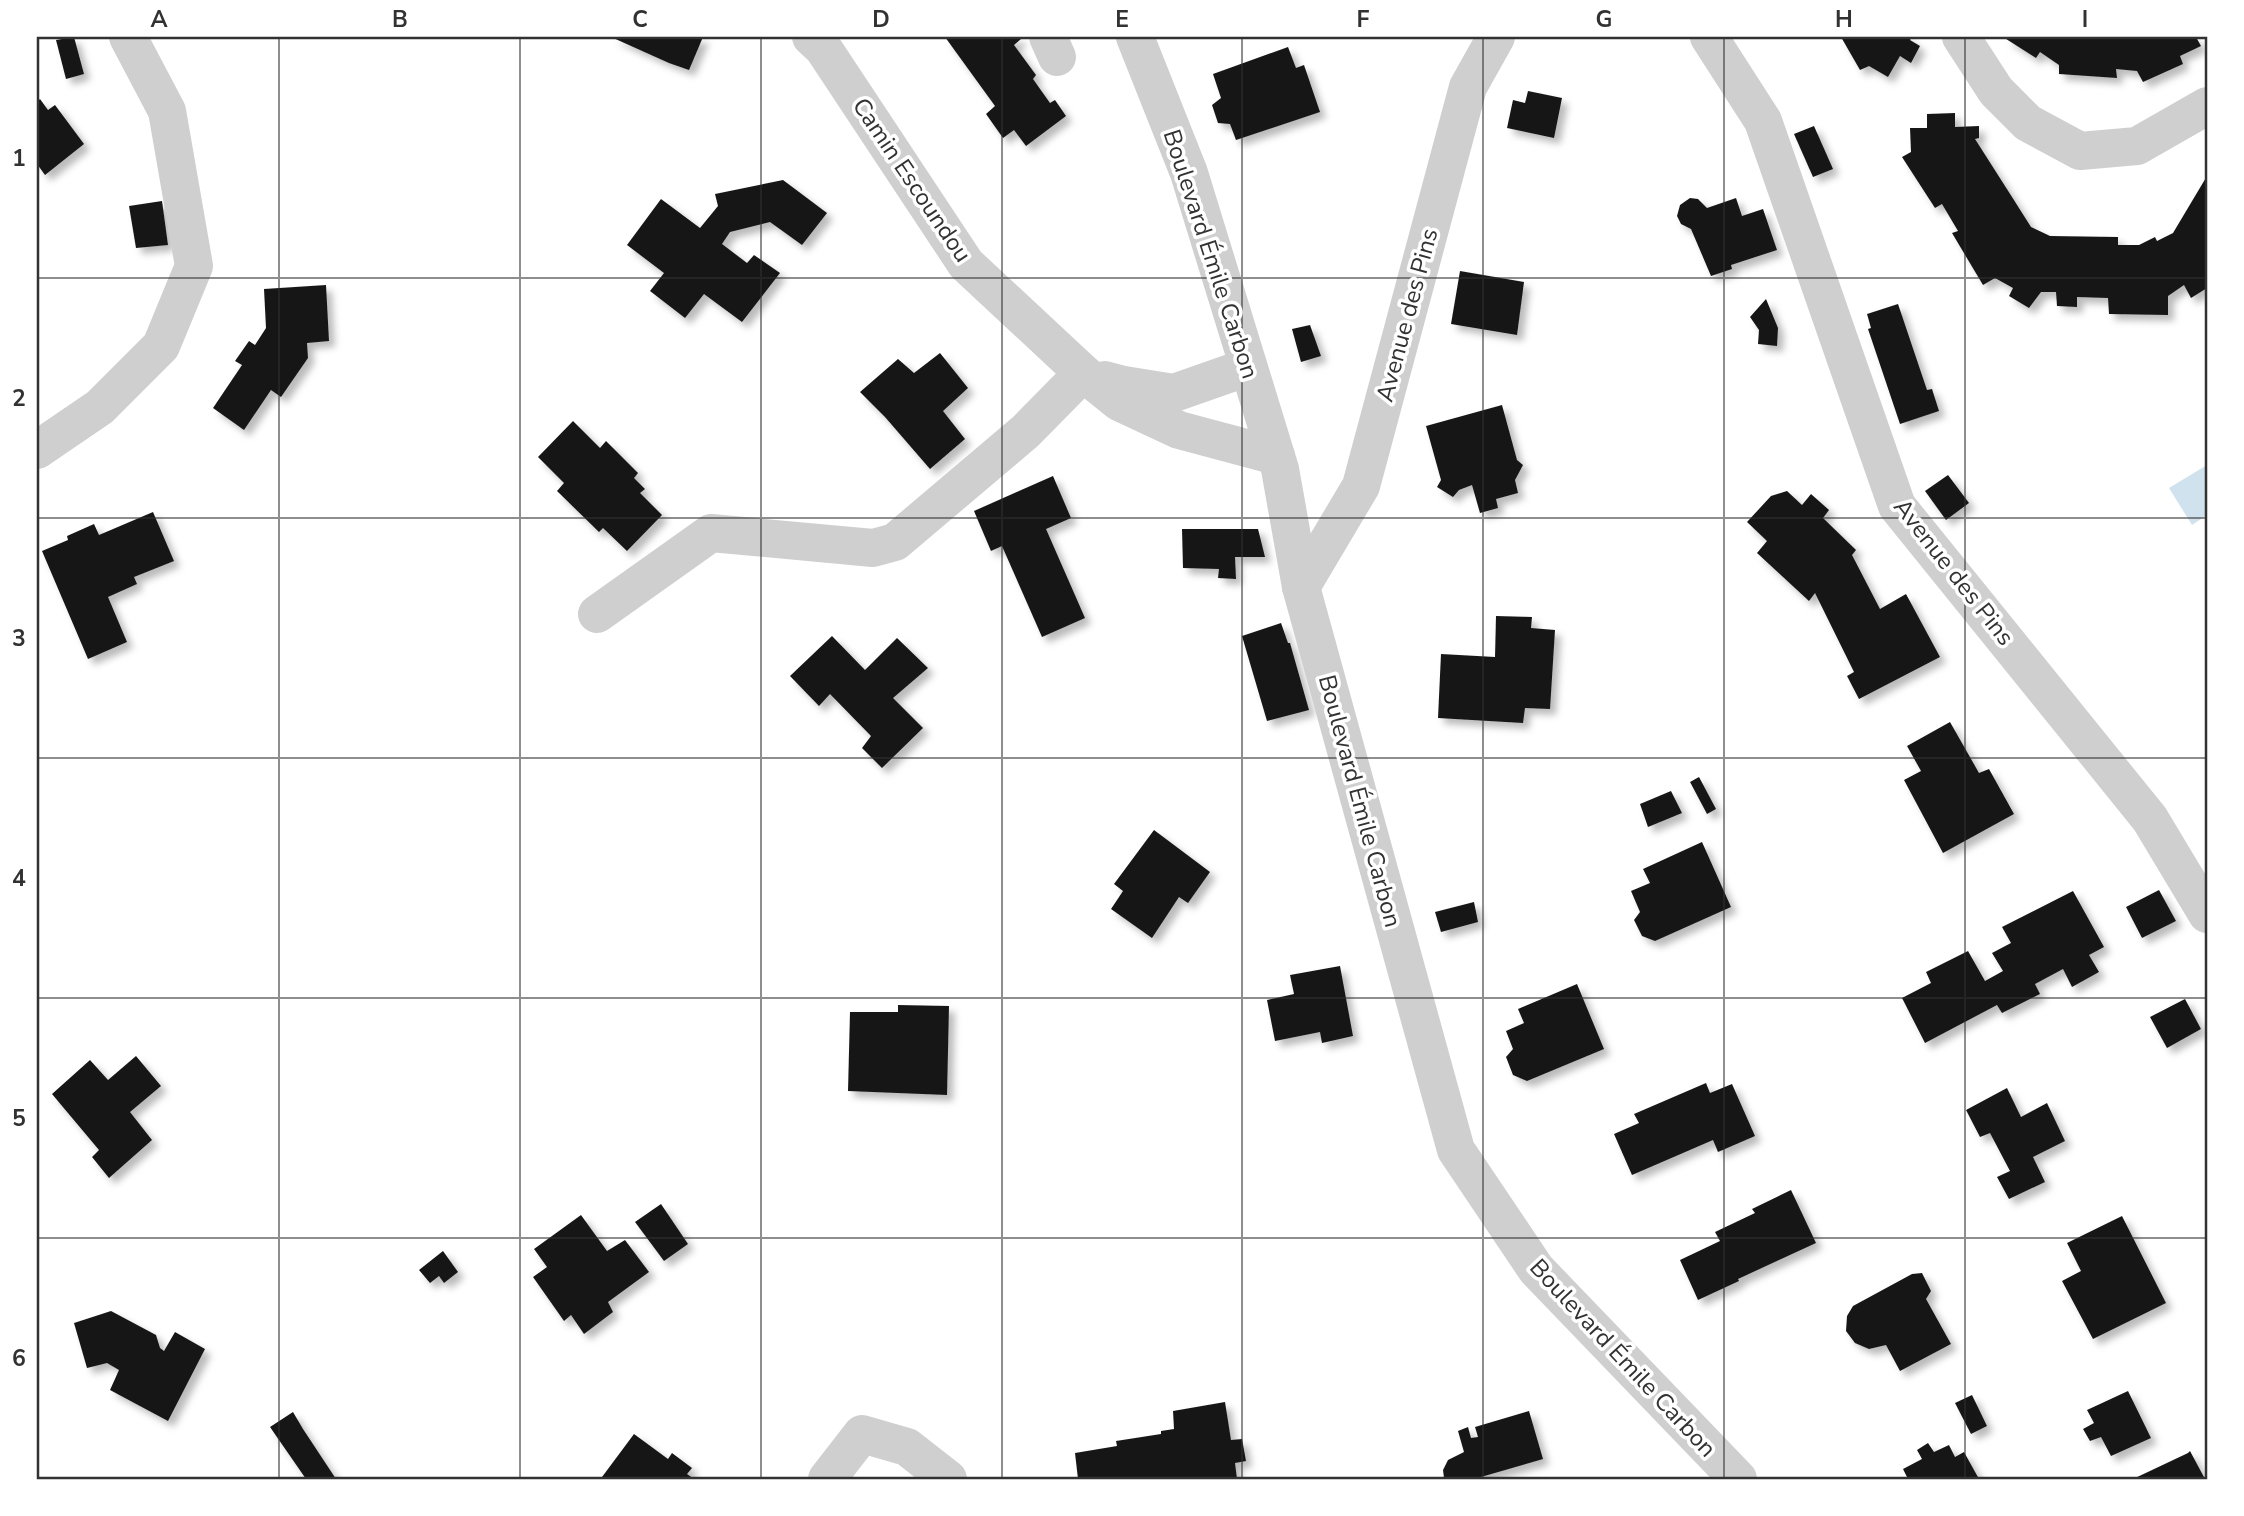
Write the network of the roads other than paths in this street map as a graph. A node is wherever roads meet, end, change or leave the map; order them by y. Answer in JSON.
{"nodes":[{"id":1,"x":128,"y":37,"type":"edge"},
{"id":2,"x":811,"y":37,"type":"edge"},
{"id":3,"x":1135,"y":37,"type":"edge"},
{"id":4,"x":1496,"y":37,"type":"edge"},
{"id":5,"x":1709,"y":37,"type":"edge"},
{"id":6,"x":1961,"y":37,"type":"edge"},
{"id":7,"x":2207,"y":106,"type":"edge"},
{"id":8,"x":1248,"y":367,"type":"junction"},
{"id":9,"x":1083,"y":373,"type":"junction"},
{"id":10,"x":37,"y":450,"type":"edge"},
{"id":11,"x":1276,"y":456,"type":"junction"},
{"id":12,"x":1301,"y":587,"type":"junction"},
{"id":13,"x":597,"y":614,"type":"dead end"},
{"id":14,"x":2207,"y":914,"type":"edge"},
{"id":15,"x":827,"y":1479,"type":"edge"},
{"id":16,"x":948,"y":1479,"type":"edge"},
{"id":17,"x":1738,"y":1479,"type":"edge"}],
"edges":[{"from":1,"to":10,"type":"street"},
{"from":2,"to":9,"type":"street","name":"Camin Escoundou"},
{"from":3,"to":8,"type":"street","name":"Boulevard Émile Carbon"},
{"from":4,"to":12,"type":"street","name":"Avenue des Pins"},
{"from":5,"to":14,"type":"street","name":"Avenue des Pins"},
{"from":6,"to":7,"type":"street"},
{"from":8,"to":9,"type":"street","name":"Camin Escoundou"},
{"from":8,"to":11,"type":"street","name":"Boulevard Émile Carbon"},
{"from":9,"to":11,"type":"street","name":"Camin Escoundou"},
{"from":9,"to":13,"type":"street"},
{"from":11,"to":12,"type":"street","name":"Boulevard Émile Carbon"},
{"from":12,"to":17,"type":"street","name":"Boulevard Émile Carbon"},
{"from":15,"to":16,"type":"street"}]}
